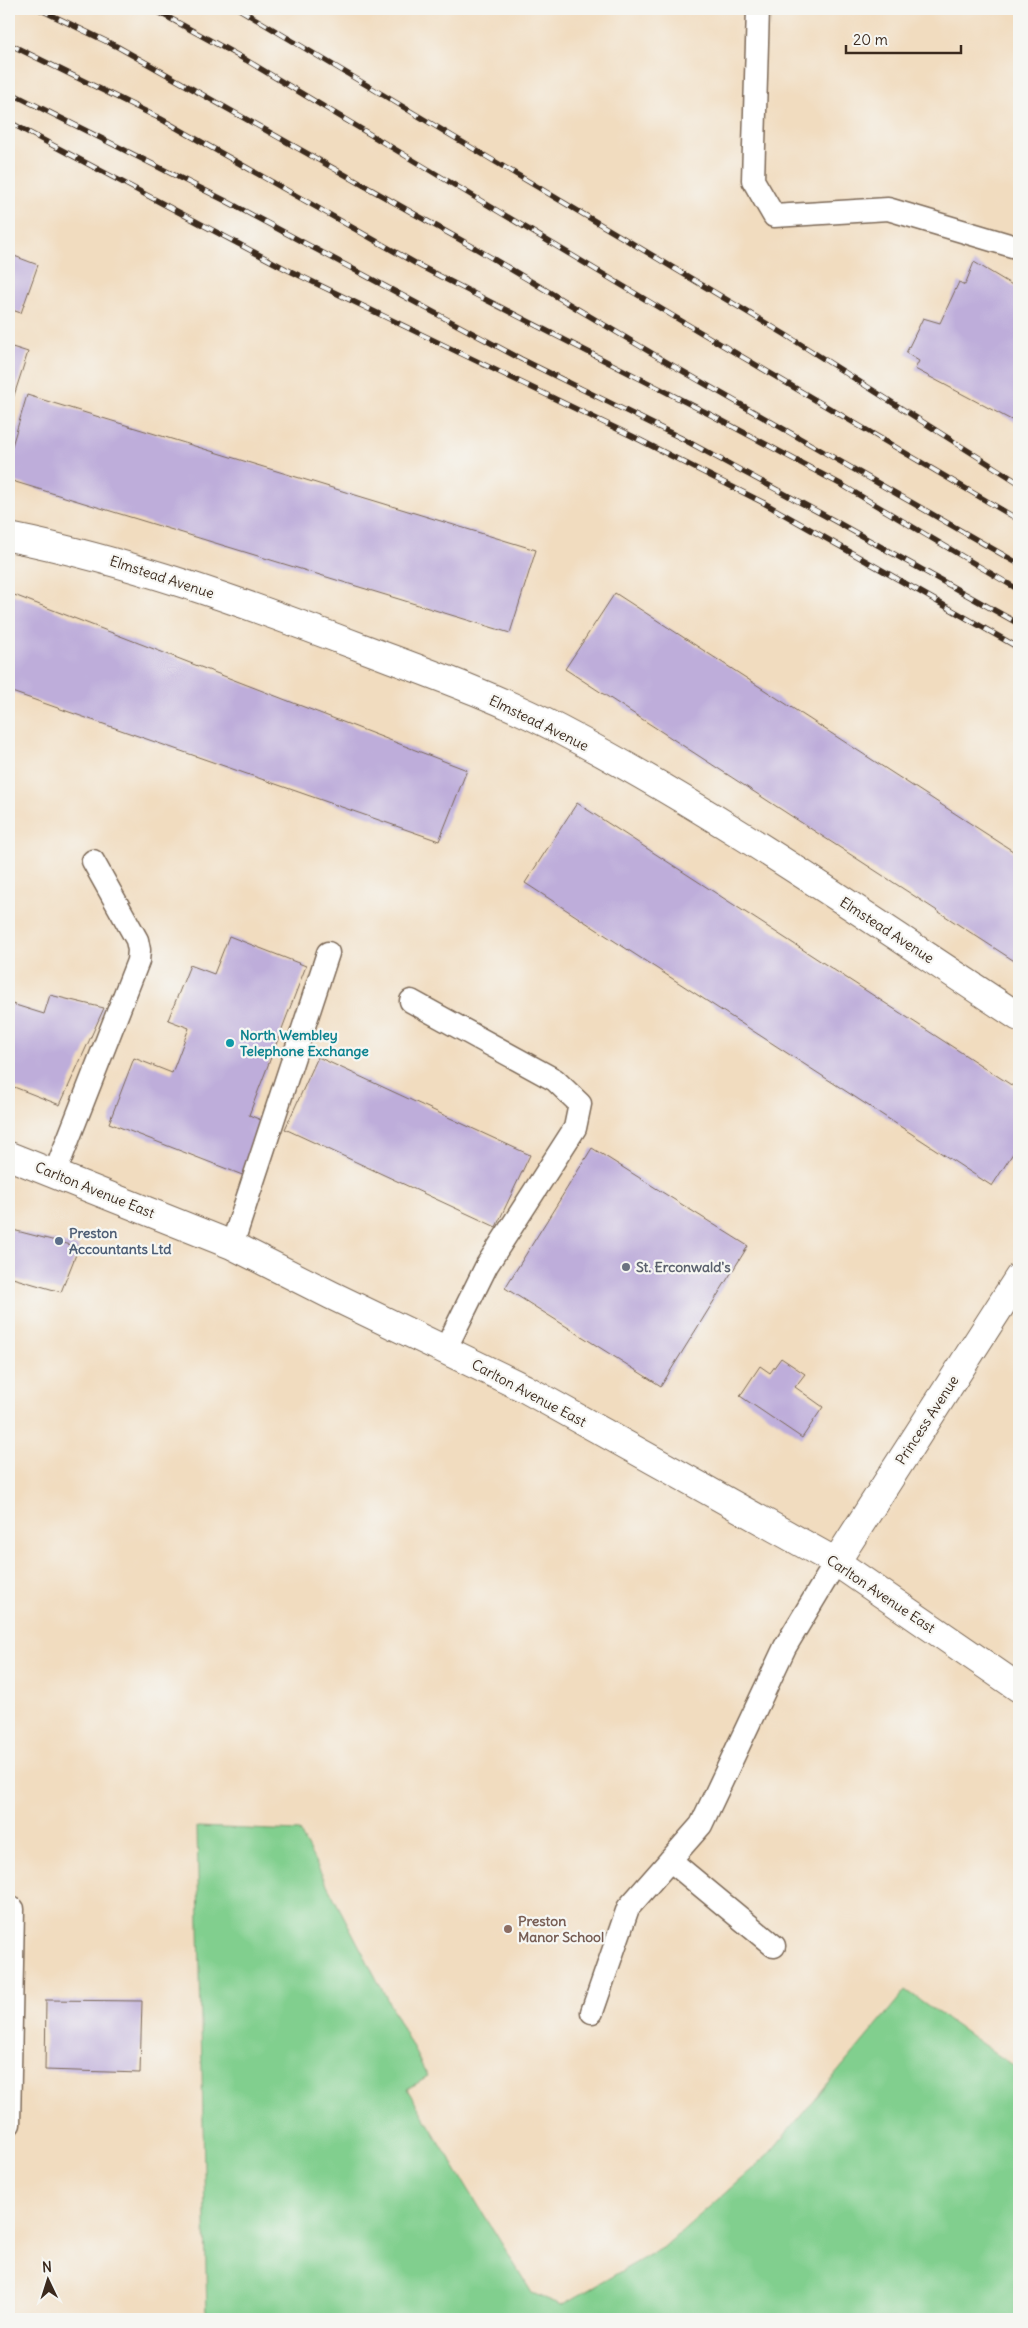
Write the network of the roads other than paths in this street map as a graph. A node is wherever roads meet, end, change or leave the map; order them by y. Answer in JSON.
{"nodes":[{"id":1,"x":758,"y":9,"type":"edge"},
{"id":2,"x":1019,"y":248,"type":"edge"},
{"id":3,"x":9,"y":537,"type":"edge"},
{"id":4,"x":93,"y":861,"type":"dead end"},
{"id":5,"x":328,"y":953,"type":"dead end"},
{"id":6,"x":411,"y":1001,"type":"dead end"},
{"id":7,"x":1019,"y":1017,"type":"edge"},
{"id":8,"x":9,"y":1156,"type":"edge"},
{"id":9,"x":55,"y":1173,"type":"junction"},
{"id":10,"x":232,"y":1244,"type":"junction"},
{"id":11,"x":1019,"y":1277,"type":"edge"},
{"id":12,"x":445,"y":1350,"type":"junction"},
{"id":13,"x":836,"y":1562,"type":"junction"},
{"id":14,"x":1019,"y":1688,"type":"edge"},
{"id":15,"x":670,"y":1860,"type":"junction"},
{"id":16,"x":13,"y":1909,"type":"dead end"},
{"id":17,"x":774,"y":1946,"type":"dead end"},
{"id":18,"x":592,"y":2012,"type":"dead end"},
{"id":19,"x":9,"y":2124,"type":"edge"}],
"edges":[{"from":1,"to":2,"type":"lane"},
{"from":3,"to":7,"type":"street","name":"Elmstead Avenue"},
{"from":4,"to":9,"type":"lane"},
{"from":5,"to":10,"type":"lane"},
{"from":6,"to":12,"type":"lane"},
{"from":8,"to":9,"type":"street","name":"Carlton Avenue East"},
{"from":9,"to":10,"type":"street","name":"Carlton Avenue East"},
{"from":10,"to":12,"type":"street","name":"Carlton Avenue East"},
{"from":11,"to":13,"type":"street","name":"Princess Avenue"},
{"from":12,"to":13,"type":"street","name":"Carlton Avenue East"},
{"from":13,"to":14,"type":"street","name":"Carlton Avenue East"},
{"from":13,"to":15,"type":"lane"},
{"from":15,"to":17,"type":"lane"},
{"from":15,"to":18,"type":"lane"},
{"from":16,"to":19,"type":"lane"}]}
